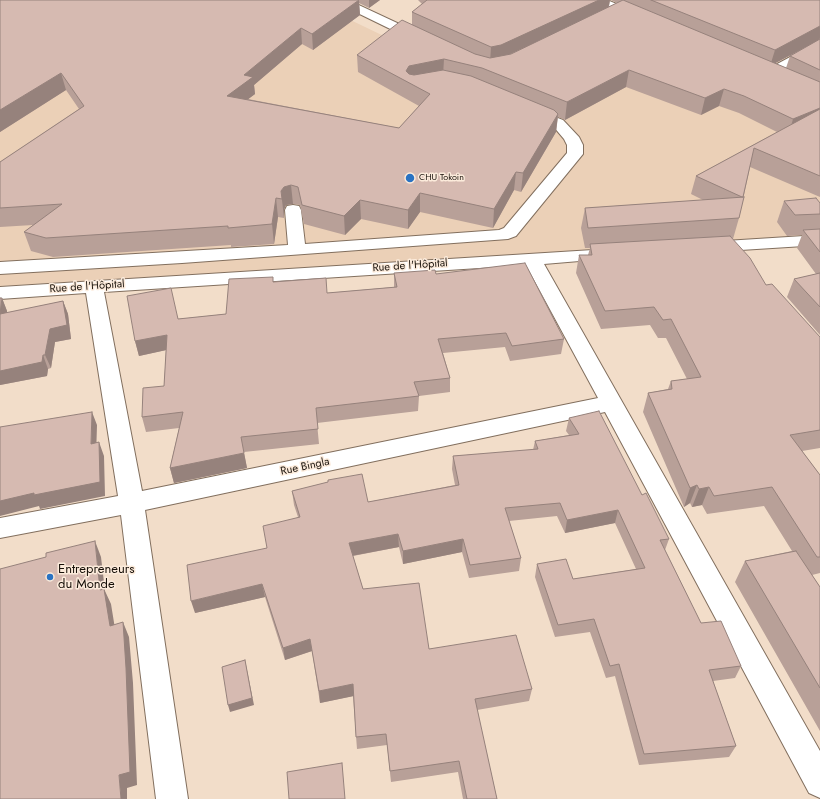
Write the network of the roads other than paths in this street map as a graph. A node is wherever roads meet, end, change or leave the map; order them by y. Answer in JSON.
{"nodes":[{"id":1,"x":339,"y":0,"type":"edge"},
{"id":2,"x":597,"y":0,"type":"edge"},
{"id":3,"x":620,"y":10,"type":"junction"},
{"id":4,"x":606,"y":16,"type":"edge"},
{"id":5,"x":648,"y":22,"type":"edge"},
{"id":6,"x":431,"y":43,"type":"edge"},
{"id":7,"x":820,"y":45,"type":"edge"},
{"id":8,"x":756,"y":67,"type":"edge"},
{"id":9,"x":771,"y":73,"type":"junction"},
{"id":10,"x":785,"y":80,"type":"edge"},
{"id":11,"x":517,"y":106,"type":"edge"},
{"id":12,"x":293,"y":210,"type":"dead end"},
{"id":13,"x":820,"y":240,"type":"edge"},
{"id":14,"x":730,"y":246,"type":"junction"},
{"id":15,"x":690,"y":248,"type":"edge"},
{"id":16,"x":297,"y":250,"type":"junction"},
{"id":17,"x":627,"y":252,"type":"edge"},
{"id":18,"x":532,"y":258,"type":"junction"},
{"id":19,"x":745,"y":263,"type":"edge"},
{"id":20,"x":0,"y":268,"type":"edge"},
{"id":21,"x":94,"y":287,"type":"junction"},
{"id":22,"x":0,"y":293,"type":"edge"},
{"id":23,"x":610,"y":403,"type":"junction"},
{"id":24,"x":132,"y":503,"type":"junction"},
{"id":25,"x":0,"y":528,"type":"edge"},
{"id":26,"x":820,"y":782,"type":"edge"},
{"id":27,"x":172,"y":799,"type":"edge"}],
"edges":[{"from":1,"to":6,"type":"street"},
{"from":2,"to":3,"type":"street"},
{"from":3,"to":4,"type":"street"},
{"from":3,"to":5,"type":"street"},
{"from":7,"to":9,"type":"street"},
{"from":8,"to":9,"type":"street"},
{"from":9,"to":10,"type":"street"},
{"from":11,"to":16,"type":"street"},
{"from":12,"to":16,"type":"street"},
{"from":13,"to":14,"type":"street"},
{"from":14,"to":15,"type":"street"},
{"from":14,"to":19,"type":"street"},
{"from":16,"to":20,"type":"street"},
{"from":17,"to":18,"type":"street","name":"Rue de l'Hôpital"},
{"from":18,"to":21,"type":"street","name":"Rue de l'Hôpital"},
{"from":18,"to":23,"type":"street"},
{"from":21,"to":22,"type":"street","name":"Rue de l'Hôpital"},
{"from":21,"to":24,"type":"street"},
{"from":23,"to":24,"type":"street","name":"Rue Bingla"},
{"from":23,"to":26,"type":"street"},
{"from":24,"to":25,"type":"street","name":"Rue Bingla"},
{"from":24,"to":27,"type":"street"}]}
